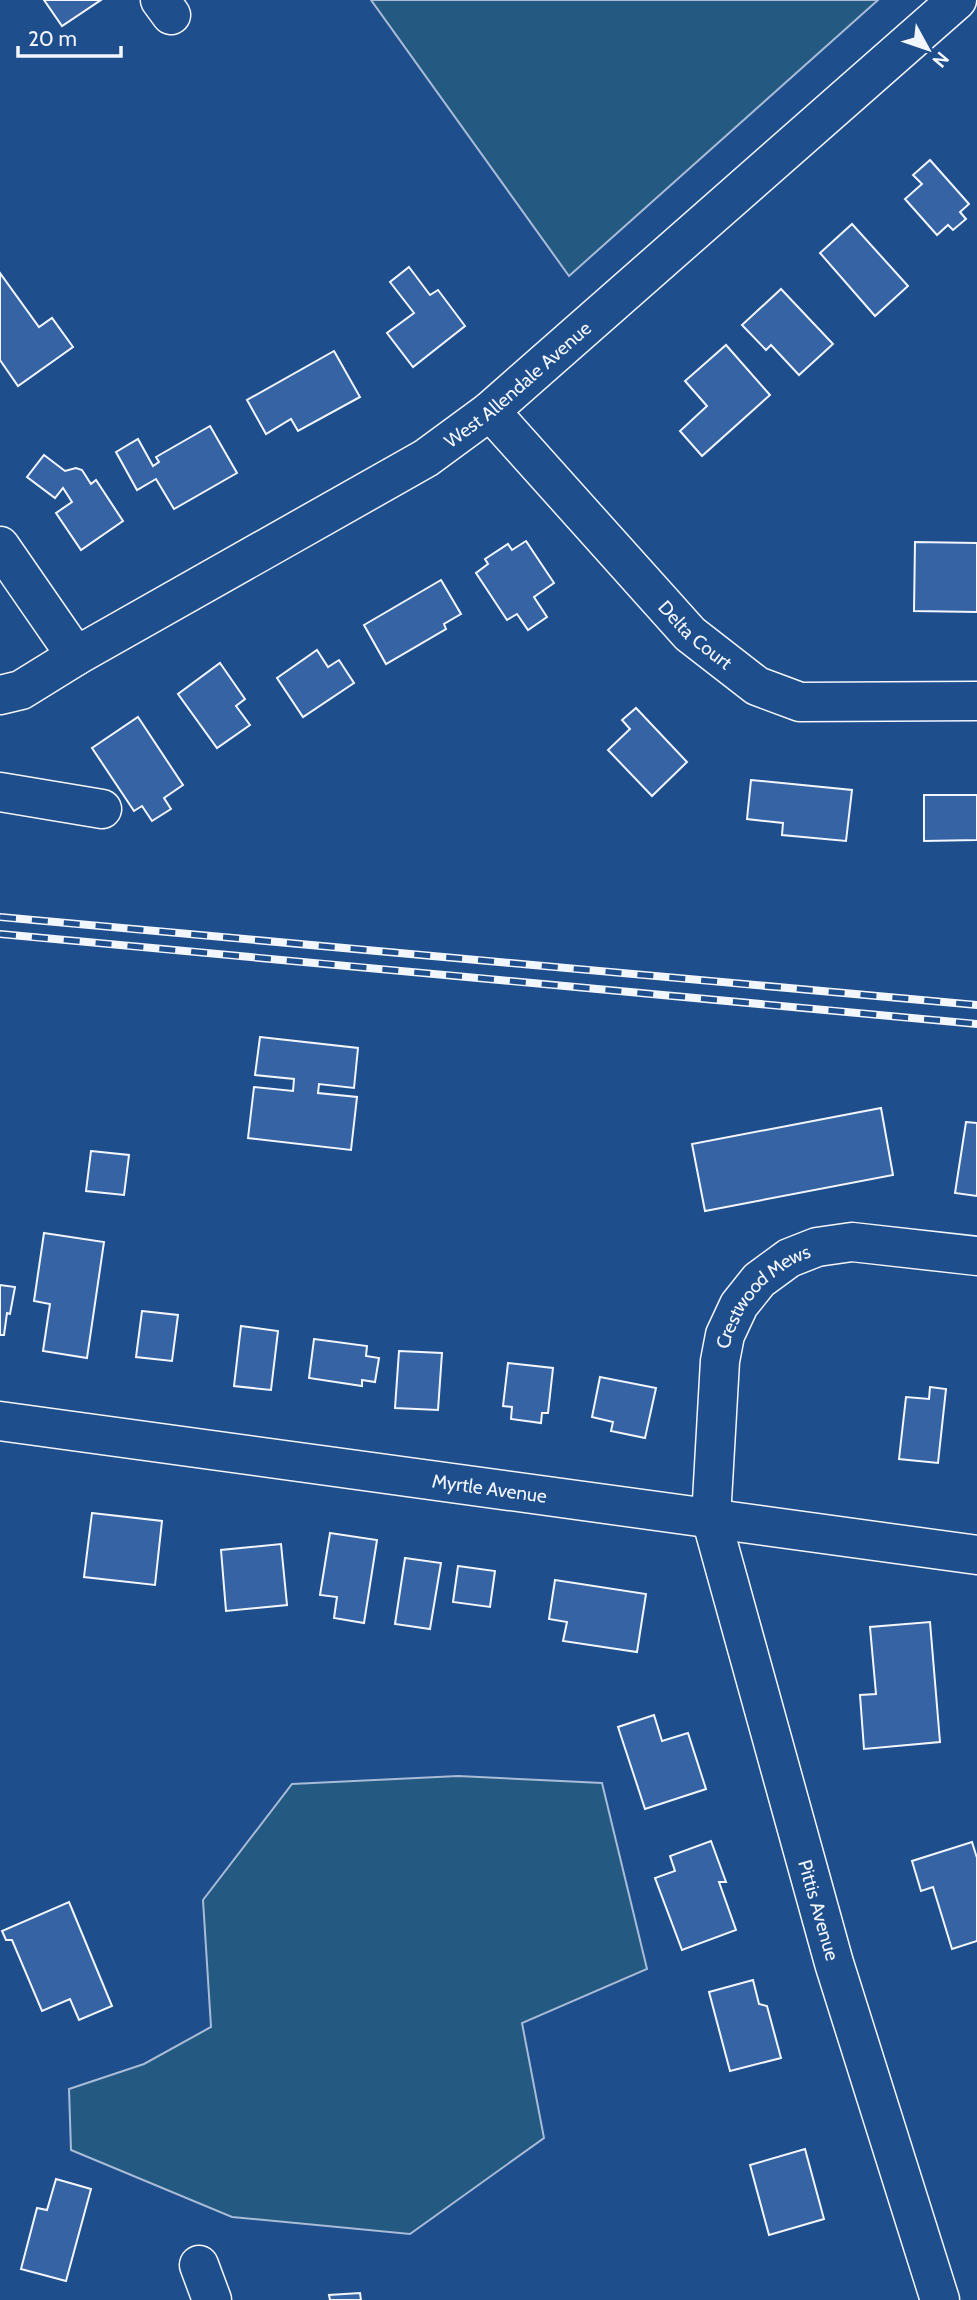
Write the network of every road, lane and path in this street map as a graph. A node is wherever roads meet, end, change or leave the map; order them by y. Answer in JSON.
{"nodes":[{"id":1,"x":957,"y":0,"type":"edge"},
{"id":2,"x":490,"y":411,"type":"junction"},
{"id":3,"x":0,"y":545,"type":"edge"},
{"id":4,"x":76,"y":656,"type":"junction"},
{"id":5,"x":10,"y":693,"type":"edge"},
{"id":6,"x":977,"y":701,"type":"edge"},
{"id":7,"x":0,"y":792,"type":"edge"},
{"id":8,"x":102,"y":809,"type":"dead end"},
{"id":9,"x":977,"y":1256,"type":"edge"},
{"id":10,"x":0,"y":1421,"type":"edge"},
{"id":11,"x":710,"y":1518,"type":"junction"},
{"id":12,"x":977,"y":1555,"type":"edge"},
{"id":13,"x":199,"y":2265,"type":"dead end"},
{"id":14,"x":212,"y":2300,"type":"edge"},
{"id":15,"x":940,"y":2300,"type":"edge"}],
"edges":[{"from":1,"to":2,"type":"street","name":"West Allendale Avenue"},
{"from":2,"to":4,"type":"street","name":"West Allendale Avenue"},
{"from":2,"to":6,"type":"street","name":"Delta Court"},
{"from":3,"to":4,"type":"street"},
{"from":4,"to":5,"type":"street","name":"West Allendale Avenue"},
{"from":7,"to":8,"type":"street"},
{"from":9,"to":11,"type":"street","name":"Crestwood Mews"},
{"from":10,"to":11,"type":"street","name":"Myrtle Avenue"},
{"from":11,"to":12,"type":"street","name":"Myrtle Avenue"},
{"from":11,"to":15,"type":"street","name":"Pittis Avenue"},
{"from":13,"to":14,"type":"street"}]}
